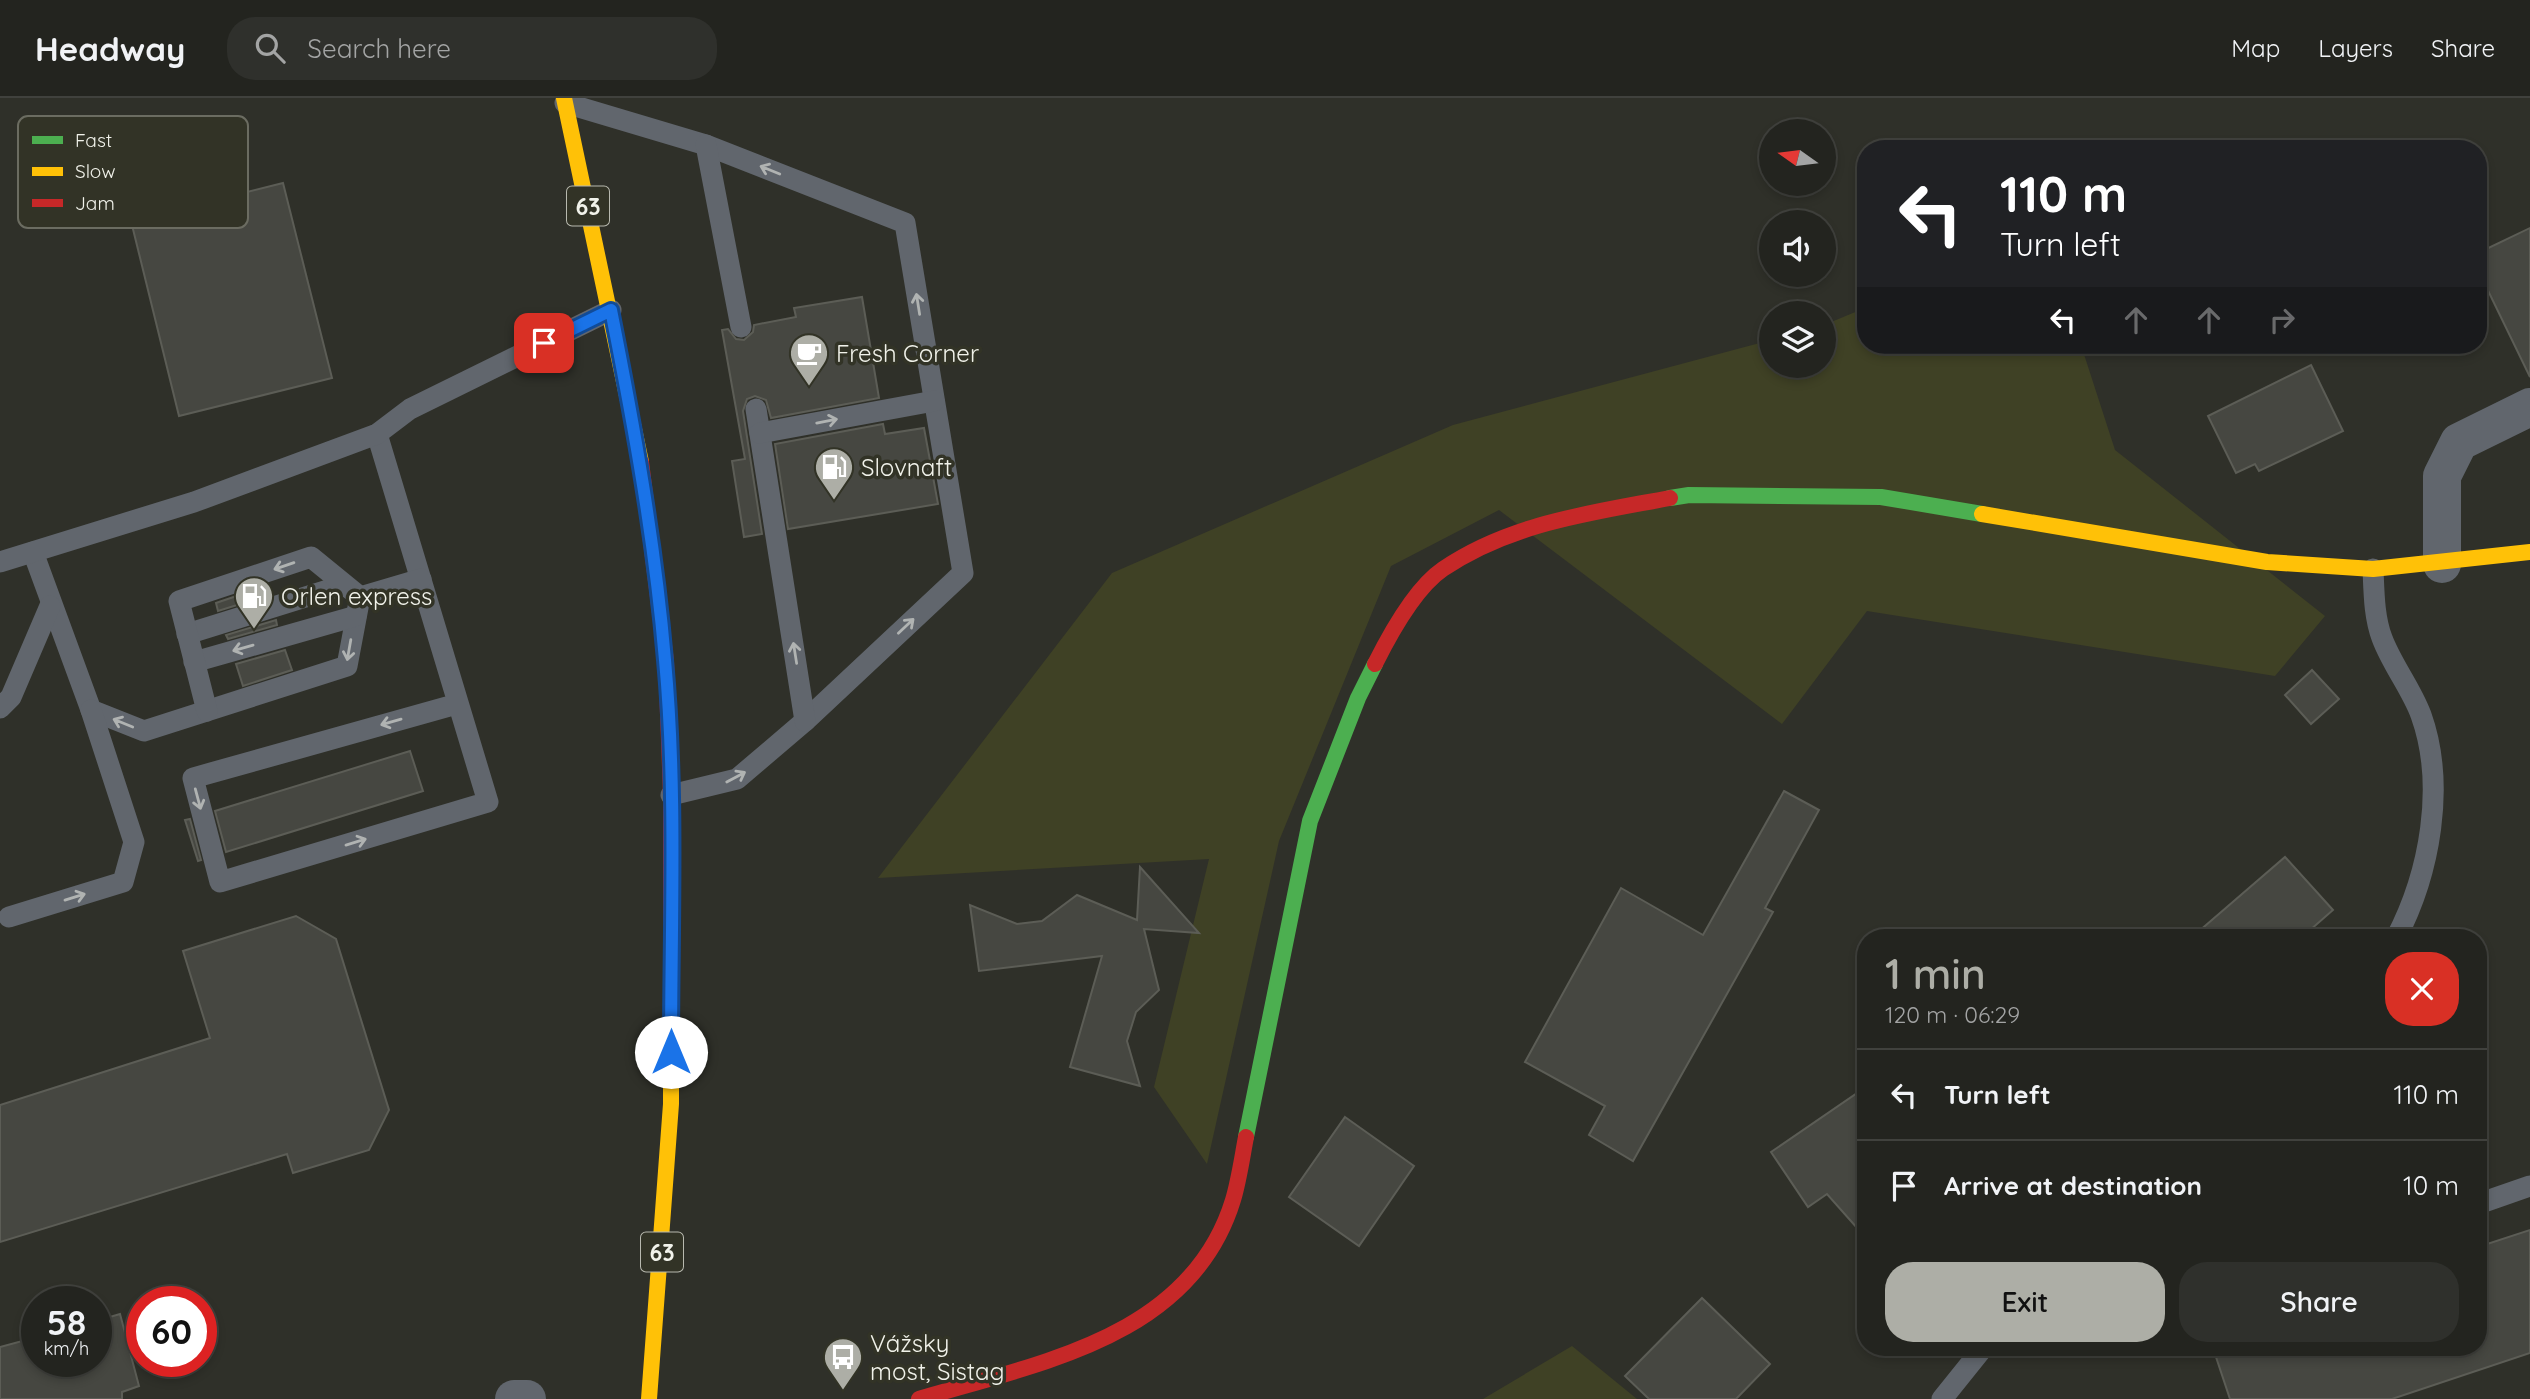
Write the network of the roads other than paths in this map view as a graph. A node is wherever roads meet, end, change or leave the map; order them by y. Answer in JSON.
{"nodes":[{"id":1,"x":564,"y":100,"type":"edge"},
{"id":2,"x":706,"y":145,"type":"junction"},
{"id":3,"x":611,"y":310,"type":"junction"},
{"id":4,"x":741,"y":327,"type":"dead end"},
{"id":5,"x":934,"y":401,"type":"junction"},
{"id":6,"x":2530,"y":407,"type":"edge"},
{"id":7,"x":756,"y":408,"type":"dead end"},
{"id":8,"x":760,"y":433,"type":"junction"},
{"id":9,"x":377,"y":434,"type":"junction"},
{"id":10,"x":33,"y":552,"type":"junction"},
{"id":11,"x":2530,"y":552,"type":"edge"},
{"id":12,"x":0,"y":562,"type":"edge"},
{"id":13,"x":2442,"y":564,"type":"junction"},
{"id":14,"x":2373,"y":569,"type":"junction"},
{"id":15,"x":421,"y":579,"type":"junction"},
{"id":16,"x":353,"y":599,"type":"junction"},
{"id":17,"x":50,"y":606,"type":"junction"},
{"id":18,"x":187,"y":634,"type":"junction"},
{"id":19,"x":194,"y":662,"type":"junction"},
{"id":20,"x":457,"y":704,"type":"junction"},
{"id":21,"x":0,"y":708,"type":"edge"},
{"id":22,"x":91,"y":710,"type":"junction"},
{"id":23,"x":207,"y":711,"type":"junction"},
{"id":24,"x":805,"y":721,"type":"junction"},
{"id":25,"x":671,"y":795,"type":"junction"},
{"id":26,"x":9,"y":917,"type":"dead end"},
{"id":27,"x":2399,"y":929,"type":"edge"},
{"id":28,"x":2530,"y":1186,"type":"edge"},
{"id":29,"x":2487,"y":1200,"type":"edge"},
{"id":30,"x":1977,"y":1356,"type":"edge"},
{"id":31,"x":514,"y":1399,"type":"edge"},
{"id":32,"x":527,"y":1399,"type":"edge"},
{"id":33,"x":649,"y":1399,"type":"edge"},
{"id":34,"x":919,"y":1399,"type":"edge"},
{"id":35,"x":1942,"y":1399,"type":"edge"}],
"edges":[{"from":1,"to":2,"type":"lane"},
{"from":1,"to":3,"type":"street","number":"63"},
{"from":2,"to":4,"type":"lane"},
{"from":5,"to":2,"type":"lane","one_way":true},
{"from":3,"to":9,"type":"lane"},
{"from":3,"to":25,"type":"street","number":"63"},
{"from":8,"to":5,"type":"lane","one_way":true},
{"from":24,"to":5,"type":"lane","one_way":true},
{"from":6,"to":13,"type":"street"},
{"from":7,"to":8,"type":"lane"},
{"from":24,"to":8,"type":"lane","one_way":true},
{"from":9,"to":10,"type":"lane"},
{"from":9,"to":15,"type":"lane"},
{"from":10,"to":12,"type":"lane"},
{"from":10,"to":17,"type":"lane"},
{"from":11,"to":13,"type":"street"},
{"from":13,"to":14,"type":"street"},
{"from":14,"to":27,"type":"lane"},
{"from":14,"to":34,"type":"street"},
{"from":15,"to":16,"type":"lane"},
{"from":15,"to":20,"type":"lane"},
{"from":16,"to":18,"type":"lane"},
{"from":16,"to":18,"type":"lane","one_way":true},
{"from":16,"to":19,"type":"lane","one_way":true},
{"from":16,"to":23,"type":"lane","one_way":true},
{"from":17,"to":21,"type":"lane"},
{"from":17,"to":22,"type":"lane"},
{"from":18,"to":19,"type":"lane"},
{"from":19,"to":23,"type":"lane"},
{"from":20,"to":20,"type":"lane","one_way":true},
{"from":23,"to":22,"type":"lane","one_way":true},
{"from":26,"to":22,"type":"lane","one_way":true},
{"from":25,"to":24,"type":"lane","one_way":true},
{"from":25,"to":33,"type":"street","number":"63"},
{"from":28,"to":29,"type":"lane"},
{"from":30,"to":35,"type":"lane"},
{"from":31,"to":32,"type":"street"}]}
